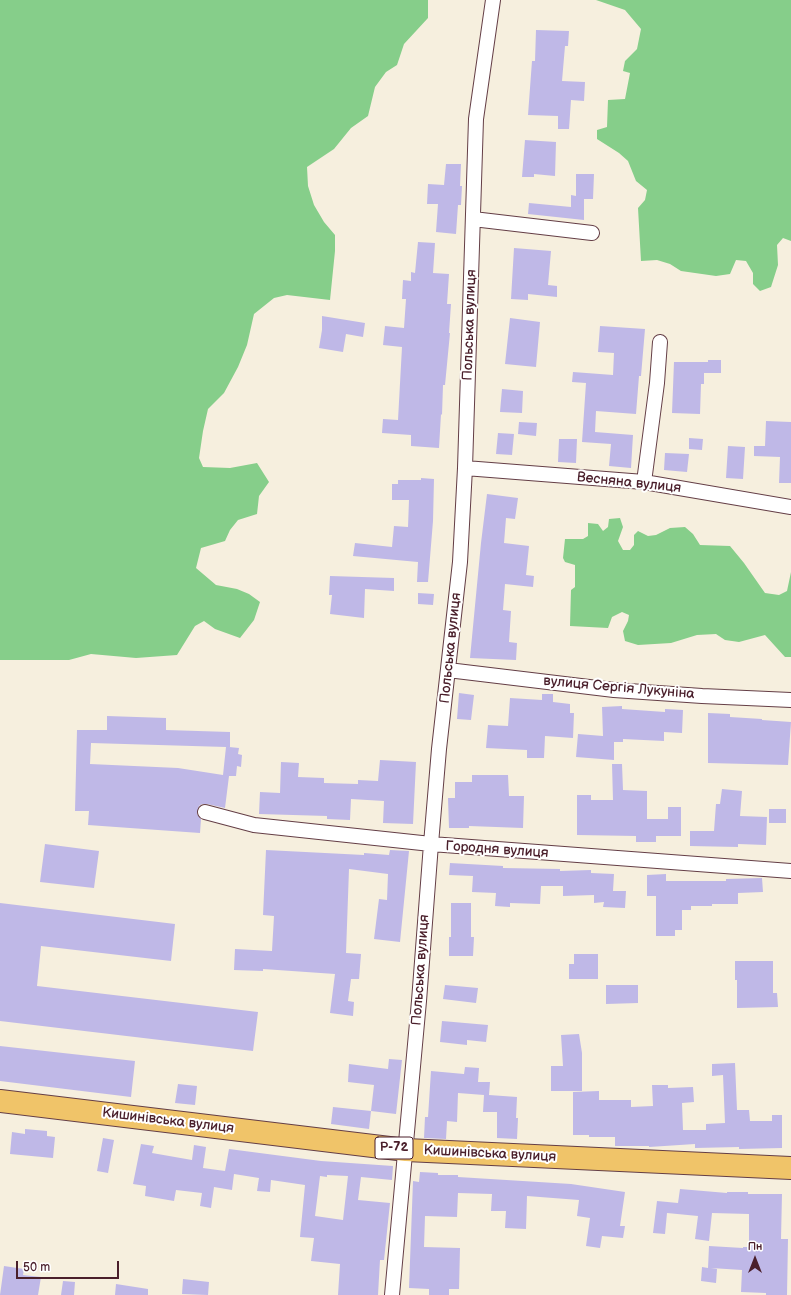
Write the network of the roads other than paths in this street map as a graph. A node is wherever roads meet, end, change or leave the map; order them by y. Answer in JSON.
{"nodes":[{"id":1,"x":493,"y":0,"type":"edge"},
{"id":2,"x":473,"y":219,"type":"junction"},
{"id":3,"x":592,"y":233,"type":"dead end"},
{"id":4,"x":660,"y":342,"type":"dead end"},
{"id":5,"x":465,"y":468,"type":"junction"},
{"id":6,"x":644,"y":482,"type":"junction"},
{"id":7,"x":791,"y":507,"type":"edge"},
{"id":8,"x":448,"y":670,"type":"junction"},
{"id":9,"x":791,"y":700,"type":"edge"},
{"id":10,"x":205,"y":812,"type":"dead end"},
{"id":11,"x":431,"y":844,"type":"junction"},
{"id":12,"x":791,"y":871,"type":"edge"},
{"id":13,"x":0,"y":1101,"type":"edge"},
{"id":14,"x":406,"y":1150,"type":"junction"},
{"id":15,"x":791,"y":1168,"type":"edge"},
{"id":16,"x":392,"y":1295,"type":"edge"}],
"edges":[{"from":1,"to":2,"type":"street","name":"Польська вулиця"},
{"from":2,"to":3,"type":"street"},
{"from":2,"to":5,"type":"street","name":"Польська вулиця"},
{"from":4,"to":6,"type":"street"},
{"from":5,"to":6,"type":"street","name":"Весняна вулиця"},
{"from":5,"to":8,"type":"street","name":"Польська вулиця"},
{"from":6,"to":7,"type":"street","name":"Весняна вулиця"},
{"from":8,"to":9,"type":"street","name":"вулиця Сергія Лукуніна"},
{"from":8,"to":11,"type":"street","name":"Польська вулиця"},
{"from":10,"to":11,"type":"street","name":"Городня вулиця"},
{"from":11,"to":12,"type":"street","name":"Городня вулиця"},
{"from":11,"to":14,"type":"street","name":"Польська вулиця"},
{"from":13,"to":14,"type":"main road","name":"Кишинівська вулиця","number":"Р-72"},
{"from":14,"to":15,"type":"main road","name":"Кишинівська вулиця","number":"Р-72"},
{"from":14,"to":16,"type":"street","name":"Польська вулиця"}]}
